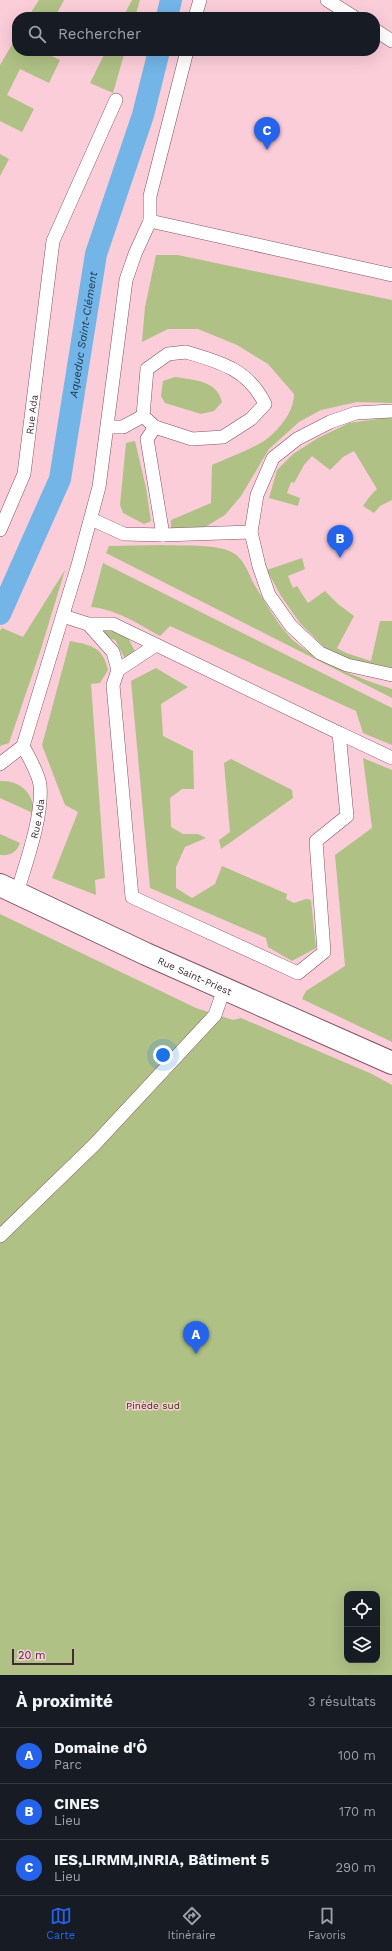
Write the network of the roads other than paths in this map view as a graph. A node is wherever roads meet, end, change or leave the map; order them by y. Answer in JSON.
{"nodes":[{"id":1,"x":200,"y":0,"type":"edge"},
{"id":2,"x":327,"y":0,"type":"edge"},
{"id":3,"x":196,"y":12,"type":"edge"},
{"id":4,"x":346,"y":12,"type":"edge"},
{"id":5,"x":380,"y":33,"type":"edge"},
{"id":6,"x":392,"y":41,"type":"edge"},
{"id":7,"x":186,"y":56,"type":"edge"},
{"id":8,"x":116,"y":100,"type":"dead end"},
{"id":9,"x":150,"y":221,"type":"junction"},
{"id":10,"x":392,"y":275,"type":"edge"},
{"id":11,"x":392,"y":411,"type":"edge"},
{"id":12,"x":143,"y":416,"type":"junction"},
{"id":13,"x":108,"y":427,"type":"junction"},
{"id":14,"x":155,"y":427,"type":"junction"},
{"id":15,"x":91,"y":519,"type":"junction"},
{"id":16,"x":0,"y":530,"type":"edge"},
{"id":17,"x":251,"y":532,"type":"junction"},
{"id":18,"x":163,"y":535,"type":"junction"},
{"id":19,"x":63,"y":616,"type":"junction"},
{"id":20,"x":88,"y":624,"type":"junction"},
{"id":21,"x":156,"y":644,"type":"junction"},
{"id":22,"x":118,"y":670,"type":"junction"},
{"id":23,"x":392,"y":675,"type":"edge"},
{"id":24,"x":339,"y":733,"type":"junction"},
{"id":25,"x":23,"y":746,"type":"junction"},
{"id":26,"x":392,"y":758,"type":"edge"},
{"id":27,"x":0,"y":764,"type":"edge"},
{"id":28,"x":8,"y":889,"type":"edge"},
{"id":29,"x":224,"y":988,"type":"junction"},
{"id":30,"x":392,"y":1063,"type":"edge"},
{"id":31,"x":0,"y":1236,"type":"edge"}],
"edges":[{"from":1,"to":3,"type":"lane"},
{"from":2,"to":4,"type":"lane"},
{"from":5,"to":6,"type":"lane"},
{"from":7,"to":9,"type":"lane"},
{"from":8,"to":16,"type":"lane","name":"Rue Ada"},
{"from":9,"to":10,"type":"lane"},
{"from":9,"to":13,"type":"lane"},
{"from":11,"to":17,"type":"lane"},
{"from":12,"to":13,"type":"lane"},
{"from":12,"to":14,"type":"lane"},
{"from":12,"to":14,"type":"lane"},
{"from":13,"to":15,"type":"lane"},
{"from":14,"to":18,"type":"lane"},
{"from":15,"to":18,"type":"lane"},
{"from":15,"to":19,"type":"lane"},
{"from":17,"to":18,"type":"lane"},
{"from":17,"to":23,"type":"lane"},
{"from":19,"to":20,"type":"lane"},
{"from":19,"to":25,"type":"lane"},
{"from":20,"to":21,"type":"lane"},
{"from":20,"to":22,"type":"lane"},
{"from":21,"to":22,"type":"lane"},
{"from":21,"to":24,"type":"lane"},
{"from":22,"to":24,"type":"lane"},
{"from":24,"to":26,"type":"lane"},
{"from":25,"to":27,"type":"lane"},
{"from":25,"to":28,"type":"lane","name":"Rue Ada"},
{"from":28,"to":29,"type":"street","name":"Rue Saint-Priest"},
{"from":29,"to":30,"type":"street","name":"Rue Saint-Priest"},
{"from":29,"to":31,"type":"lane"}]}
